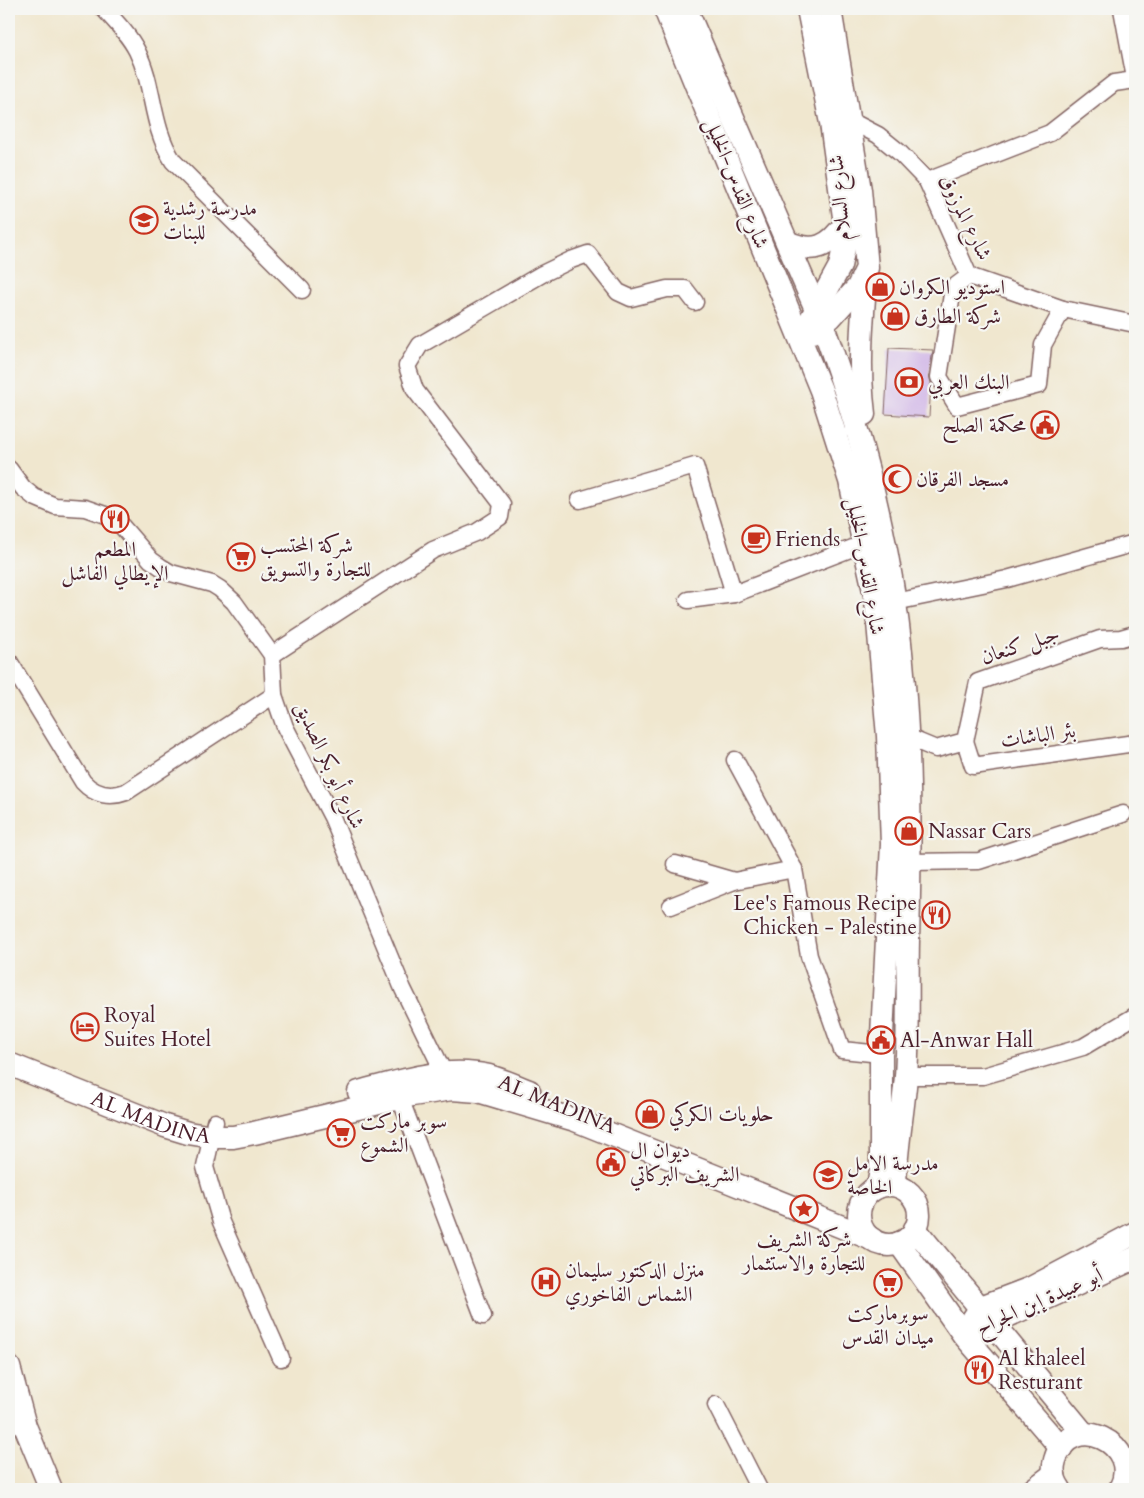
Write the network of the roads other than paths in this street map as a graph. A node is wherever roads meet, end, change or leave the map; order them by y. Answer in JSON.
{"nodes":[{"id":1,"x":104,"y":9,"type":"edge"},
{"id":2,"x":665,"y":9,"type":"edge"},
{"id":3,"x":686,"y":9,"type":"edge"},
{"id":4,"x":808,"y":9,"type":"edge"},
{"id":5,"x":830,"y":9,"type":"edge"},
{"id":6,"x":1122,"y":9,"type":"edge"},
{"id":7,"x":1135,"y":79,"type":"edge"},
{"id":8,"x":840,"y":121,"type":"junction"},
{"id":9,"x":927,"y":181,"type":"junction"},
{"id":10,"x":845,"y":224,"type":"junction"},
{"id":11,"x":787,"y":242,"type":"junction"},
{"id":12,"x":867,"y":268,"type":"junction"},
{"id":13,"x":969,"y":276,"type":"junction"},
{"id":14,"x":302,"y":290,"type":"dead end"},
{"id":15,"x":695,"y":302,"type":"dead end"},
{"id":16,"x":1063,"y":309,"type":"junction"},
{"id":17,"x":819,"y":316,"type":"junction"},
{"id":18,"x":1135,"y":324,"type":"edge"},
{"id":19,"x":802,"y":341,"type":"junction"},
{"id":20,"x":9,"y":469,"type":"edge"},
{"id":21,"x":870,"y":480,"type":"junction"},
{"id":22,"x":580,"y":500,"type":"dead end"},
{"id":23,"x":863,"y":544,"type":"junction"},
{"id":24,"x":1135,"y":544,"type":"edge"},
{"id":25,"x":734,"y":594,"type":"junction"},
{"id":26,"x":688,"y":600,"type":"dead end"},
{"id":27,"x":895,"y":602,"type":"junction"},
{"id":28,"x":1135,"y":634,"type":"edge"},
{"id":29,"x":272,"y":655,"type":"junction"},
{"id":30,"x":9,"y":661,"type":"edge"},
{"id":31,"x":274,"y":695,"type":"junction"},
{"id":32,"x":907,"y":737,"type":"junction"},
{"id":33,"x":965,"y":741,"type":"junction"},
{"id":34,"x":1135,"y":743,"type":"edge"},
{"id":35,"x":735,"y":760,"type":"dead end"},
{"id":36,"x":1123,"y":814,"type":"dead end"},
{"id":37,"x":910,"y":862,"type":"junction"},
{"id":38,"x":676,"y":864,"type":"dead end"},
{"id":39,"x":794,"y":869,"type":"junction"},
{"id":40,"x":734,"y":881,"type":"junction"},
{"id":41,"x":671,"y":906,"type":"dead end"},
{"id":42,"x":1135,"y":1016,"type":"edge"},
{"id":43,"x":9,"y":1050,"type":"edge"},
{"id":44,"x":881,"y":1054,"type":"junction"},
{"id":45,"x":9,"y":1064,"type":"edge"},
{"id":46,"x":906,"y":1076,"type":"junction"},
{"id":47,"x":448,"y":1082,"type":"junction"},
{"id":48,"x":400,"y":1098,"type":"junction"},
{"id":49,"x":214,"y":1130,"type":"junction"},
{"id":50,"x":887,"y":1186,"type":"junction"},
{"id":51,"x":767,"y":1197,"type":"junction"},
{"id":52,"x":860,"y":1206,"type":"junction"},
{"id":53,"x":1135,"y":1233,"type":"edge"},
{"id":54,"x":907,"y":1236,"type":"junction"},
{"id":55,"x":872,"y":1239,"type":"junction"},
{"id":56,"x":1135,"y":1258,"type":"edge"},
{"id":57,"x":483,"y":1316,"type":"dead end"},
{"id":58,"x":988,"y":1316,"type":"junction"},
{"id":59,"x":964,"y":1334,"type":"junction"},
{"id":60,"x":281,"y":1358,"type":"dead end"},
{"id":61,"x":9,"y":1367,"type":"edge"},
{"id":62,"x":716,"y":1404,"type":"dead end"},
{"id":63,"x":9,"y":1413,"type":"edge"},
{"id":64,"x":1084,"y":1434,"type":"junction"},
{"id":65,"x":1061,"y":1448,"type":"junction"},
{"id":66,"x":1130,"y":1470,"type":"edge"},
{"id":67,"x":1057,"y":1482,"type":"edge"},
{"id":68,"x":36,"y":1489,"type":"edge"},
{"id":69,"x":51,"y":1489,"type":"edge"},
{"id":70,"x":760,"y":1489,"type":"edge"},
{"id":71,"x":1034,"y":1489,"type":"edge"},
{"id":72,"x":1120,"y":1489,"type":"edge"}],
"edges":[{"from":1,"to":14,"type":"street"},
{"from":2,"to":19,"type":"main road","name":"شارع القدس-الخليل"},
{"from":3,"to":11,"type":"main road","name":"شارع القدس-الخليل"},
{"from":4,"to":8,"type":"main road","name":"شارع السلام"},
{"from":5,"to":8,"type":"main road","name":"شارع السلام"},
{"from":6,"to":7,"type":"street"},
{"from":7,"to":9,"type":"street"},
{"from":8,"to":9,"type":"street","name":"شارع المرزوق"},
{"from":8,"to":10,"type":"main road","name":"شارع السلام"},
{"from":8,"to":12,"type":"main road","name":"شارع السلام"},
{"from":9,"to":13,"type":"street","name":"شارع المرزوق"},
{"from":10,"to":11,"type":"main road"},
{"from":10,"to":17,"type":"main road","name":"شارع السلام"},
{"from":11,"to":17,"type":"main road","name":"شارع القدس-الخليل"},
{"from":12,"to":17,"type":"main road","name":"شارع السلام"},
{"from":12,"to":21,"type":"main road","name":"شارع السلام"},
{"from":13,"to":16,"type":"street","name":"شارع المرزوق"},
{"from":13,"to":16,"type":"street"},
{"from":15,"to":29,"type":"street"},
{"from":16,"to":18,"type":"street","name":"شارع المرزوق"},
{"from":17,"to":19,"type":"main road","name":"شارع السلام"},
{"from":17,"to":21,"type":"main road","name":"شارع القدس-الخليل"},
{"from":19,"to":23,"type":"main road","name":"شارع القدس-الخليل"},
{"from":20,"to":29,"type":"street"},
{"from":21,"to":27,"type":"main road","name":"شارع القدس-الخليل"},
{"from":22,"to":25,"type":"street"},
{"from":23,"to":25,"type":"street"},
{"from":23,"to":44,"type":"main road","name":"شارع القدس-الخليل"},
{"from":24,"to":27,"type":"street"},
{"from":25,"to":26,"type":"street"},
{"from":27,"to":32,"type":"main road","name":"شارع القدس-الخليل"},
{"from":28,"to":33,"type":"street","name":"جبل كنعان"},
{"from":29,"to":31,"type":"street","name":"شارع أبو بكر الصديق"},
{"from":30,"to":31,"type":"street"},
{"from":31,"to":47,"type":"street","name":"شارع أبو بكر الصديق"},
{"from":32,"to":33,"type":"street"},
{"from":32,"to":37,"type":"main road","name":"شارع القدس-الخليل"},
{"from":33,"to":34,"type":"street","name":"بئر الباشات"},
{"from":35,"to":39,"type":"street"},
{"from":36,"to":37,"type":"street"},
{"from":37,"to":46,"type":"main road","name":"شارع القدس-الخليل"},
{"from":38,"to":40,"type":"street"},
{"from":39,"to":40,"type":"street"},
{"from":39,"to":44,"type":"street"},
{"from":40,"to":41,"type":"street"},
{"from":42,"to":46,"type":"street"},
{"from":43,"to":49,"type":"main road","name":"AL MADINA"},
{"from":44,"to":50,"type":"main road","name":"شارع القدس-الخليل"},
{"from":45,"to":49,"type":"main road","name":"AL MADINA"},
{"from":46,"to":50,"type":"main road","name":"شارع القدس-الخليل"},
{"from":47,"to":48,"type":"main road","name":"AL MADINA"},
{"from":47,"to":49,"type":"main road","name":"AL MADINA"},
{"from":47,"to":51,"type":"main road","name":"AL MADINA"},
{"from":48,"to":49,"type":"main road","name":"AL MADINA"},
{"from":48,"to":57,"type":"street"},
{"from":49,"to":60,"type":"street"},
{"from":50,"to":52,"type":"main road"},
{"from":50,"to":54,"type":"main road"},
{"from":51,"to":52,"type":"main road"},
{"from":51,"to":55,"type":"main road"},
{"from":52,"to":55,"type":"main road"},
{"from":53,"to":58,"type":"main road","name":"أبو عبيدة إبن الجراح"},
{"from":54,"to":55,"type":"main road"},
{"from":54,"to":58,"type":"main road"},
{"from":54,"to":59,"type":"main road"},
{"from":56,"to":58,"type":"main road","name":"أبو عبيدة إبن الجراح"},
{"from":58,"to":59,"type":"main road","name":"أبو عبيدة إبن الجراح"},
{"from":58,"to":64,"type":"main road"},
{"from":59,"to":65,"type":"main road"},
{"from":61,"to":69,"type":"main road"},
{"from":62,"to":70,"type":"street"},
{"from":63,"to":68,"type":"main road"},
{"from":64,"to":65,"type":"main road"},
{"from":64,"to":66,"type":"main road"},
{"from":65,"to":67,"type":"main road"},
{"from":66,"to":72,"type":"main road"},
{"from":67,"to":71,"type":"main road"}]}
